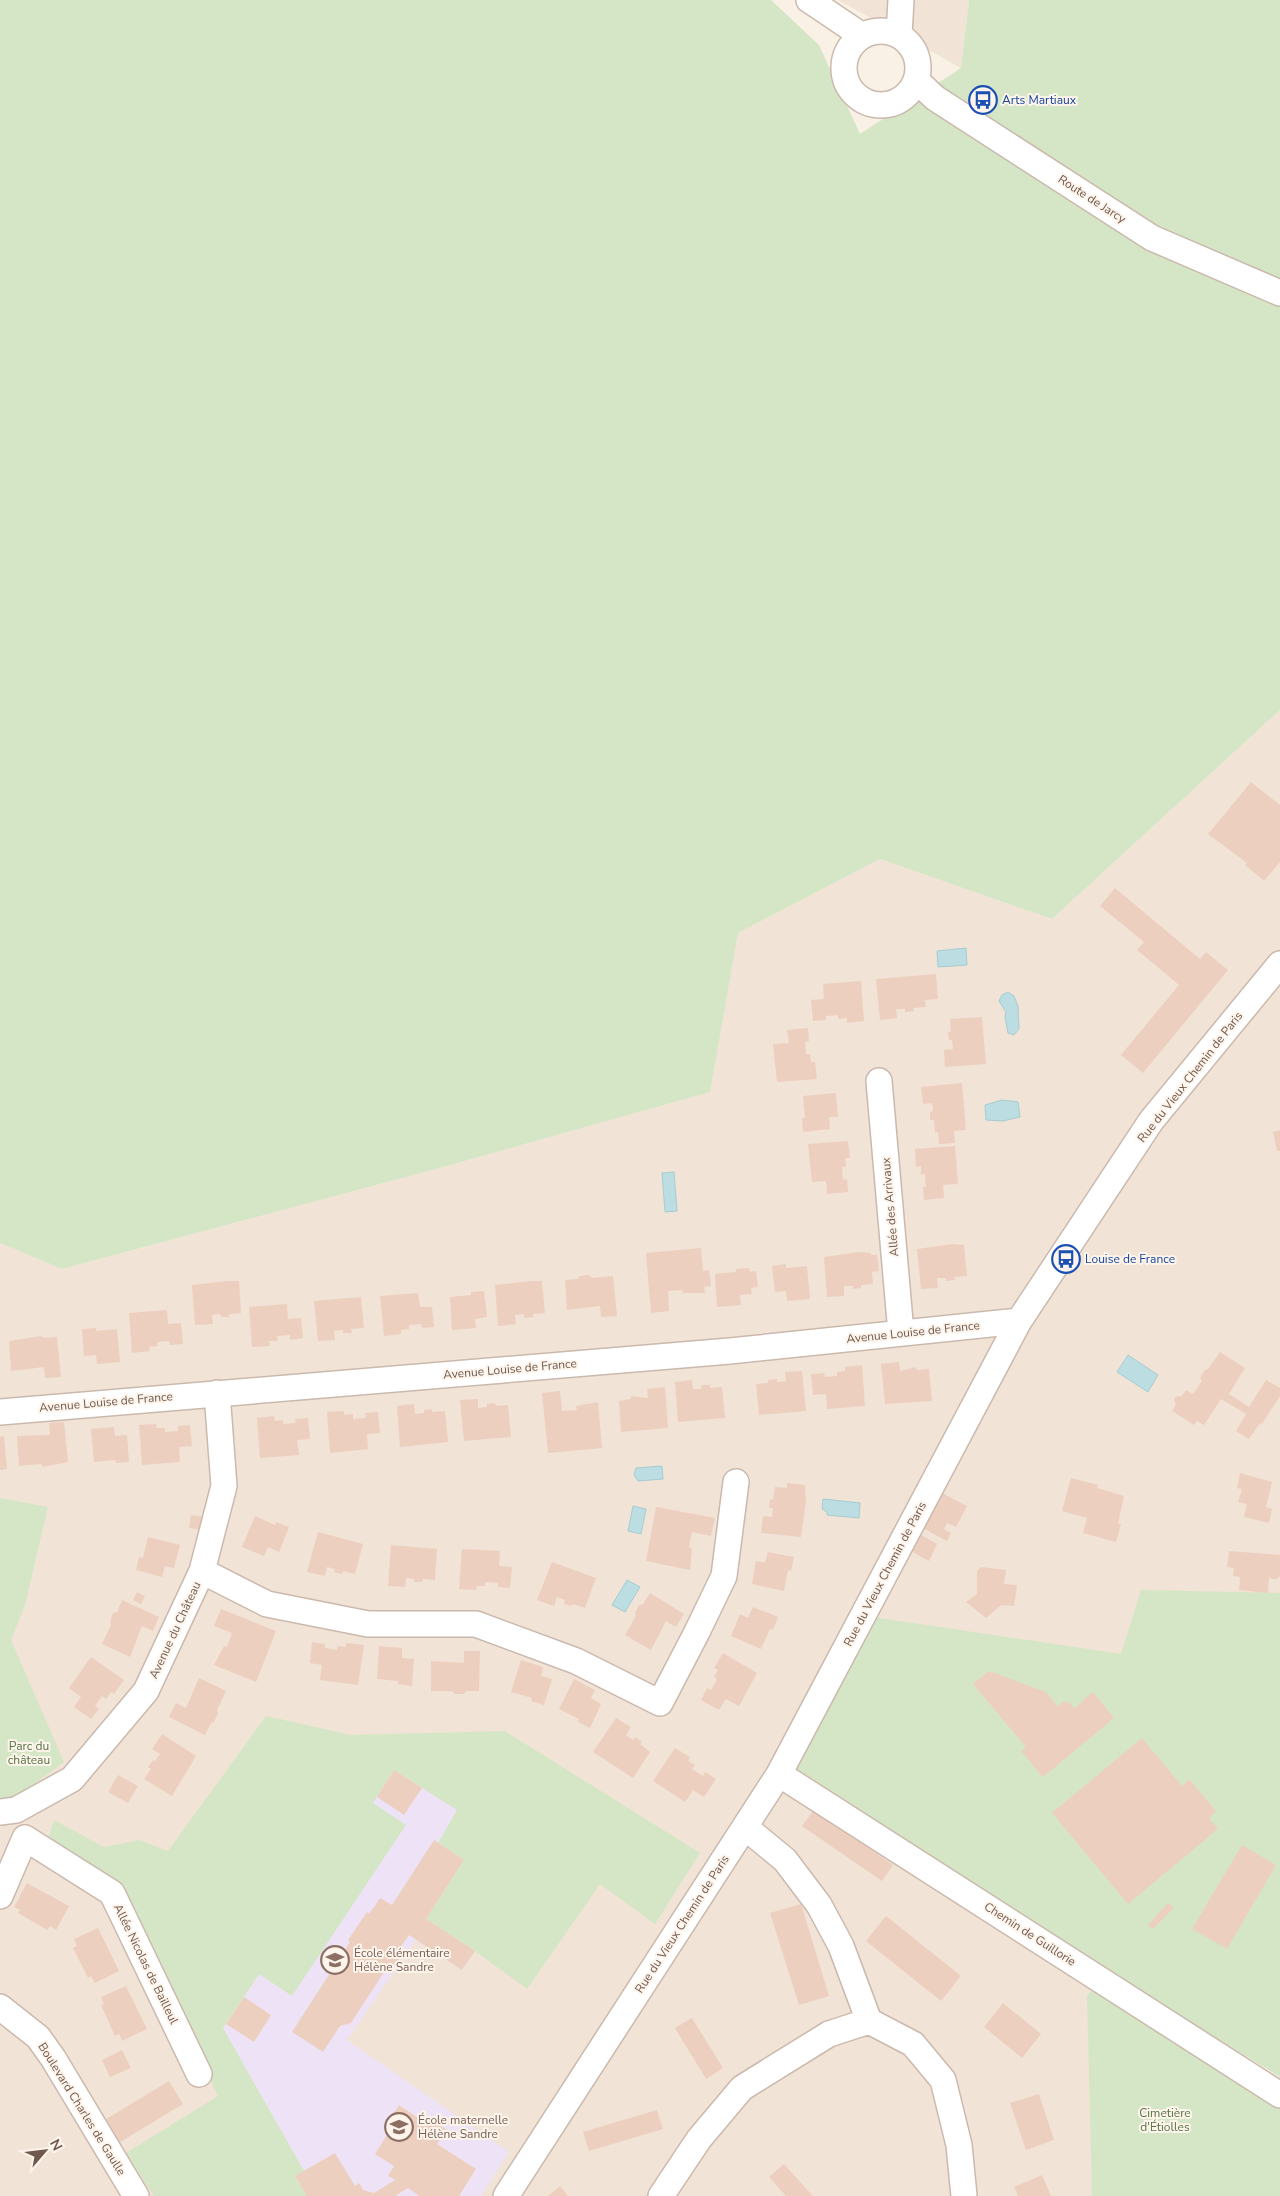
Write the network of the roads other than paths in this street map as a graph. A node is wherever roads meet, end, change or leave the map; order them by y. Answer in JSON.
{"nodes":[{"id":1,"x":809,"y":0,"type":"edge"},
{"id":2,"x":902,"y":0,"type":"edge"},
{"id":3,"x":861,"y":35,"type":"junction"},
{"id":4,"x":899,"y":35,"type":"junction"},
{"id":5,"x":917,"y":81,"type":"junction"},
{"id":6,"x":1280,"y":293,"type":"edge"},
{"id":7,"x":1280,"y":964,"type":"edge"},
{"id":8,"x":879,"y":1081,"type":"dead end"},
{"id":9,"x":1019,"y":1321,"type":"junction"},
{"id":10,"x":901,"y":1333,"type":"junction"},
{"id":11,"x":217,"y":1392,"type":"junction"},
{"id":12,"x":0,"y":1412,"type":"edge"},
{"id":13,"x":736,"y":1482,"type":"dead end"},
{"id":14,"x":202,"y":1571,"type":"junction"},
{"id":15,"x":779,"y":1774,"type":"junction"},
{"id":16,"x":8,"y":1811,"type":"edge"},
{"id":17,"x":745,"y":1827,"type":"junction"},
{"id":18,"x":25,"y":1838,"type":"junction"},
{"id":19,"x":0,"y":1896,"type":"edge"},
{"id":20,"x":0,"y":2007,"type":"edge"},
{"id":21,"x":869,"y":2021,"type":"junction"},
{"id":22,"x":199,"y":2074,"type":"dead end"},
{"id":23,"x":1280,"y":2094,"type":"edge"},
{"id":24,"x":136,"y":2196,"type":"edge"},
{"id":25,"x":506,"y":2196,"type":"edge"},
{"id":26,"x":661,"y":2196,"type":"edge"},
{"id":27,"x":964,"y":2196,"type":"edge"}],
"edges":[{"from":1,"to":3,"type":"street"},
{"from":2,"to":4,"type":"street"},
{"from":3,"to":4,"type":"street"},
{"from":3,"to":5,"type":"street"},
{"from":4,"to":5,"type":"street"},
{"from":5,"to":6,"type":"street","name":"Route de Jarcy"},
{"from":7,"to":9,"type":"street","name":"Rue du Vieux Chemin de Paris"},
{"from":8,"to":10,"type":"street","name":"Allée des Arrivaux"},
{"from":9,"to":10,"type":"street","name":"Avenue Louise de France"},
{"from":9,"to":15,"type":"street","name":"Rue du Vieux Chemin de Paris"},
{"from":10,"to":11,"type":"street","name":"Avenue Louise de France"},
{"from":11,"to":12,"type":"street","name":"Avenue Louise de France"},
{"from":11,"to":14,"type":"street","name":"Avenue du Château"},
{"from":13,"to":14,"type":"street"},
{"from":14,"to":16,"type":"street","name":"Avenue du Château"},
{"from":15,"to":17,"type":"street","name":"Rue du Vieux Chemin de Paris"},
{"from":15,"to":23,"type":"street","name":"Chemin de Guillorie"},
{"from":16,"to":18,"type":"street","name":"Avenue du Château"},
{"from":17,"to":21,"type":"street"},
{"from":17,"to":25,"type":"street","name":"Rue du Vieux Chemin de Paris"},
{"from":18,"to":19,"type":"street"},
{"from":18,"to":22,"type":"street","name":"Allée Nicolas de Bailleul"},
{"from":20,"to":24,"type":"street","name":"Boulevard Charles de Gaulle"},
{"from":21,"to":26,"type":"street"},
{"from":21,"to":27,"type":"street"}]}
